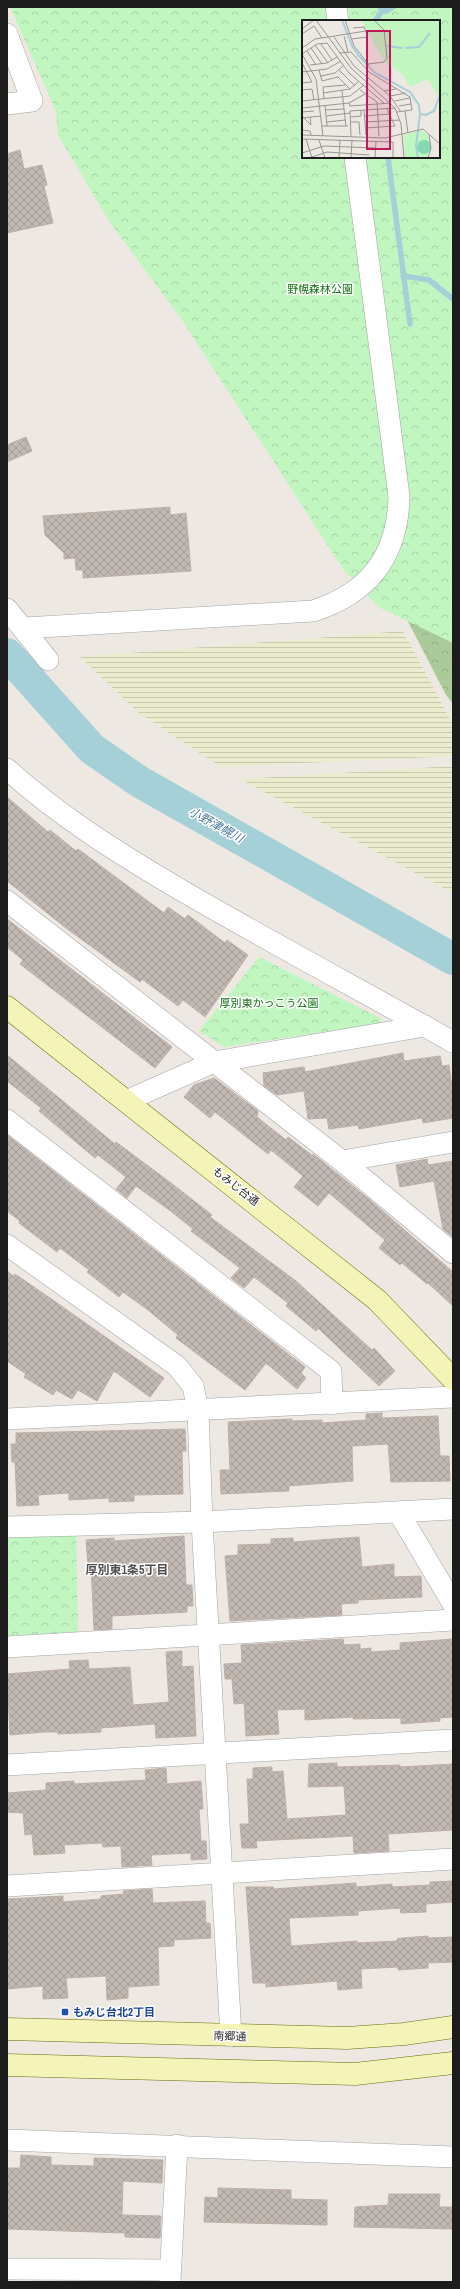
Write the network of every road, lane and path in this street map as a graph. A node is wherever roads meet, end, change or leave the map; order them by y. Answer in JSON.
{"nodes":[{"id":1,"x":336,"y":7,"type":"edge"},
{"id":2,"x":338,"y":20,"type":"edge"},
{"id":3,"x":7,"y":34,"type":"edge"},
{"id":4,"x":7,"y":104,"type":"edge"},
{"id":5,"x":355,"y":158,"type":"edge"},
{"id":6,"x":7,"y":608,"type":"edge"},
{"id":7,"x":24,"y":628,"type":"junction"},
{"id":8,"x":48,"y":660,"type":"dead end"},
{"id":9,"x":7,"y":769,"type":"edge"},
{"id":10,"x":7,"y":901,"type":"edge"},
{"id":11,"x":7,"y":1007,"type":"edge"},
{"id":12,"x":425,"y":1026,"type":"junction"},
{"id":13,"x":453,"y":1042,"type":"edge"},
{"id":14,"x":214,"y":1062,"type":"junction"},
{"id":15,"x":126,"y":1101,"type":"junction"},
{"id":16,"x":7,"y":1120,"type":"edge"},
{"id":17,"x":453,"y":1142,"type":"edge"},
{"id":18,"x":342,"y":1161,"type":"junction"},
{"id":19,"x":7,"y":1245,"type":"edge"},
{"id":20,"x":453,"y":1254,"type":"edge"},
{"id":21,"x":453,"y":1379,"type":"edge"},
{"id":22,"x":453,"y":1397,"type":"edge"},
{"id":23,"x":332,"y":1404,"type":"junction"},
{"id":24,"x":198,"y":1410,"type":"junction"},
{"id":25,"x":7,"y":1419,"type":"edge"},
{"id":26,"x":453,"y":1509,"type":"edge"},
{"id":27,"x":399,"y":1513,"type":"junction"},
{"id":28,"x":202,"y":1522,"type":"junction"},
{"id":29,"x":7,"y":1527,"type":"edge"},
{"id":30,"x":453,"y":1604,"type":"edge"},
{"id":31,"x":453,"y":1620,"type":"edge"},
{"id":32,"x":209,"y":1636,"type":"junction"},
{"id":33,"x":7,"y":1647,"type":"edge"},
{"id":34,"x":453,"y":1740,"type":"edge"},
{"id":35,"x":216,"y":1752,"type":"junction"},
{"id":36,"x":7,"y":1765,"type":"edge"},
{"id":37,"x":453,"y":1860,"type":"edge"},
{"id":38,"x":221,"y":1873,"type":"junction"},
{"id":39,"x":7,"y":1886,"type":"edge"},
{"id":40,"x":453,"y":2027,"type":"edge"},
{"id":41,"x":7,"y":2029,"type":"edge"},
{"id":42,"x":231,"y":2036,"type":"junction"},
{"id":43,"x":453,"y":2063,"type":"edge"},
{"id":44,"x":7,"y":2065,"type":"edge"},
{"id":45,"x":7,"y":2140,"type":"edge"},
{"id":46,"x":177,"y":2145,"type":"junction"},
{"id":47,"x":453,"y":2157,"type":"edge"},
{"id":48,"x":7,"y":2268,"type":"edge"},
{"id":49,"x":49,"y":2276,"type":"edge"},
{"id":50,"x":170,"y":2276,"type":"edge"}],
"edges":[{"from":1,"to":2,"type":"street"},
{"from":3,"to":4,"type":"street"},
{"from":5,"to":7,"type":"street"},
{"from":6,"to":7,"type":"street"},
{"from":7,"to":8,"type":"street"},
{"from":9,"to":12,"type":"street"},
{"from":10,"to":14,"type":"street"},
{"from":11,"to":15,"type":"street","name":"もみじ台通"},
{"from":12,"to":13,"type":"street"},
{"from":12,"to":14,"type":"street"},
{"from":14,"to":15,"type":"street"},
{"from":14,"to":18,"type":"street"},
{"from":15,"to":21,"type":"street","name":"もみじ台通"},
{"from":16,"to":23,"type":"street"},
{"from":17,"to":18,"type":"street"},
{"from":18,"to":20,"type":"street"},
{"from":19,"to":24,"type":"street"},
{"from":22,"to":23,"type":"street"},
{"from":23,"to":24,"type":"street"},
{"from":24,"to":25,"type":"street"},
{"from":24,"to":28,"type":"street"},
{"from":26,"to":27,"type":"street"},
{"from":27,"to":28,"type":"street"},
{"from":27,"to":30,"type":"street"},
{"from":28,"to":29,"type":"street"},
{"from":28,"to":32,"type":"street"},
{"from":31,"to":32,"type":"street"},
{"from":32,"to":33,"type":"street"},
{"from":32,"to":35,"type":"street"},
{"from":34,"to":35,"type":"street"},
{"from":35,"to":36,"type":"street"},
{"from":35,"to":38,"type":"street"},
{"from":37,"to":38,"type":"street"},
{"from":38,"to":39,"type":"street"},
{"from":38,"to":42,"type":"street"},
{"from":40,"to":42,"type":"street","name":"南郷通"},
{"from":41,"to":42,"type":"street","name":"南郷通"},
{"from":43,"to":44,"type":"street"},
{"from":45,"to":46,"type":"street"},
{"from":46,"to":47,"type":"street"},
{"from":46,"to":50,"type":"street"},
{"from":48,"to":49,"type":"street"},
{"from":49,"to":50,"type":"street"}]}
